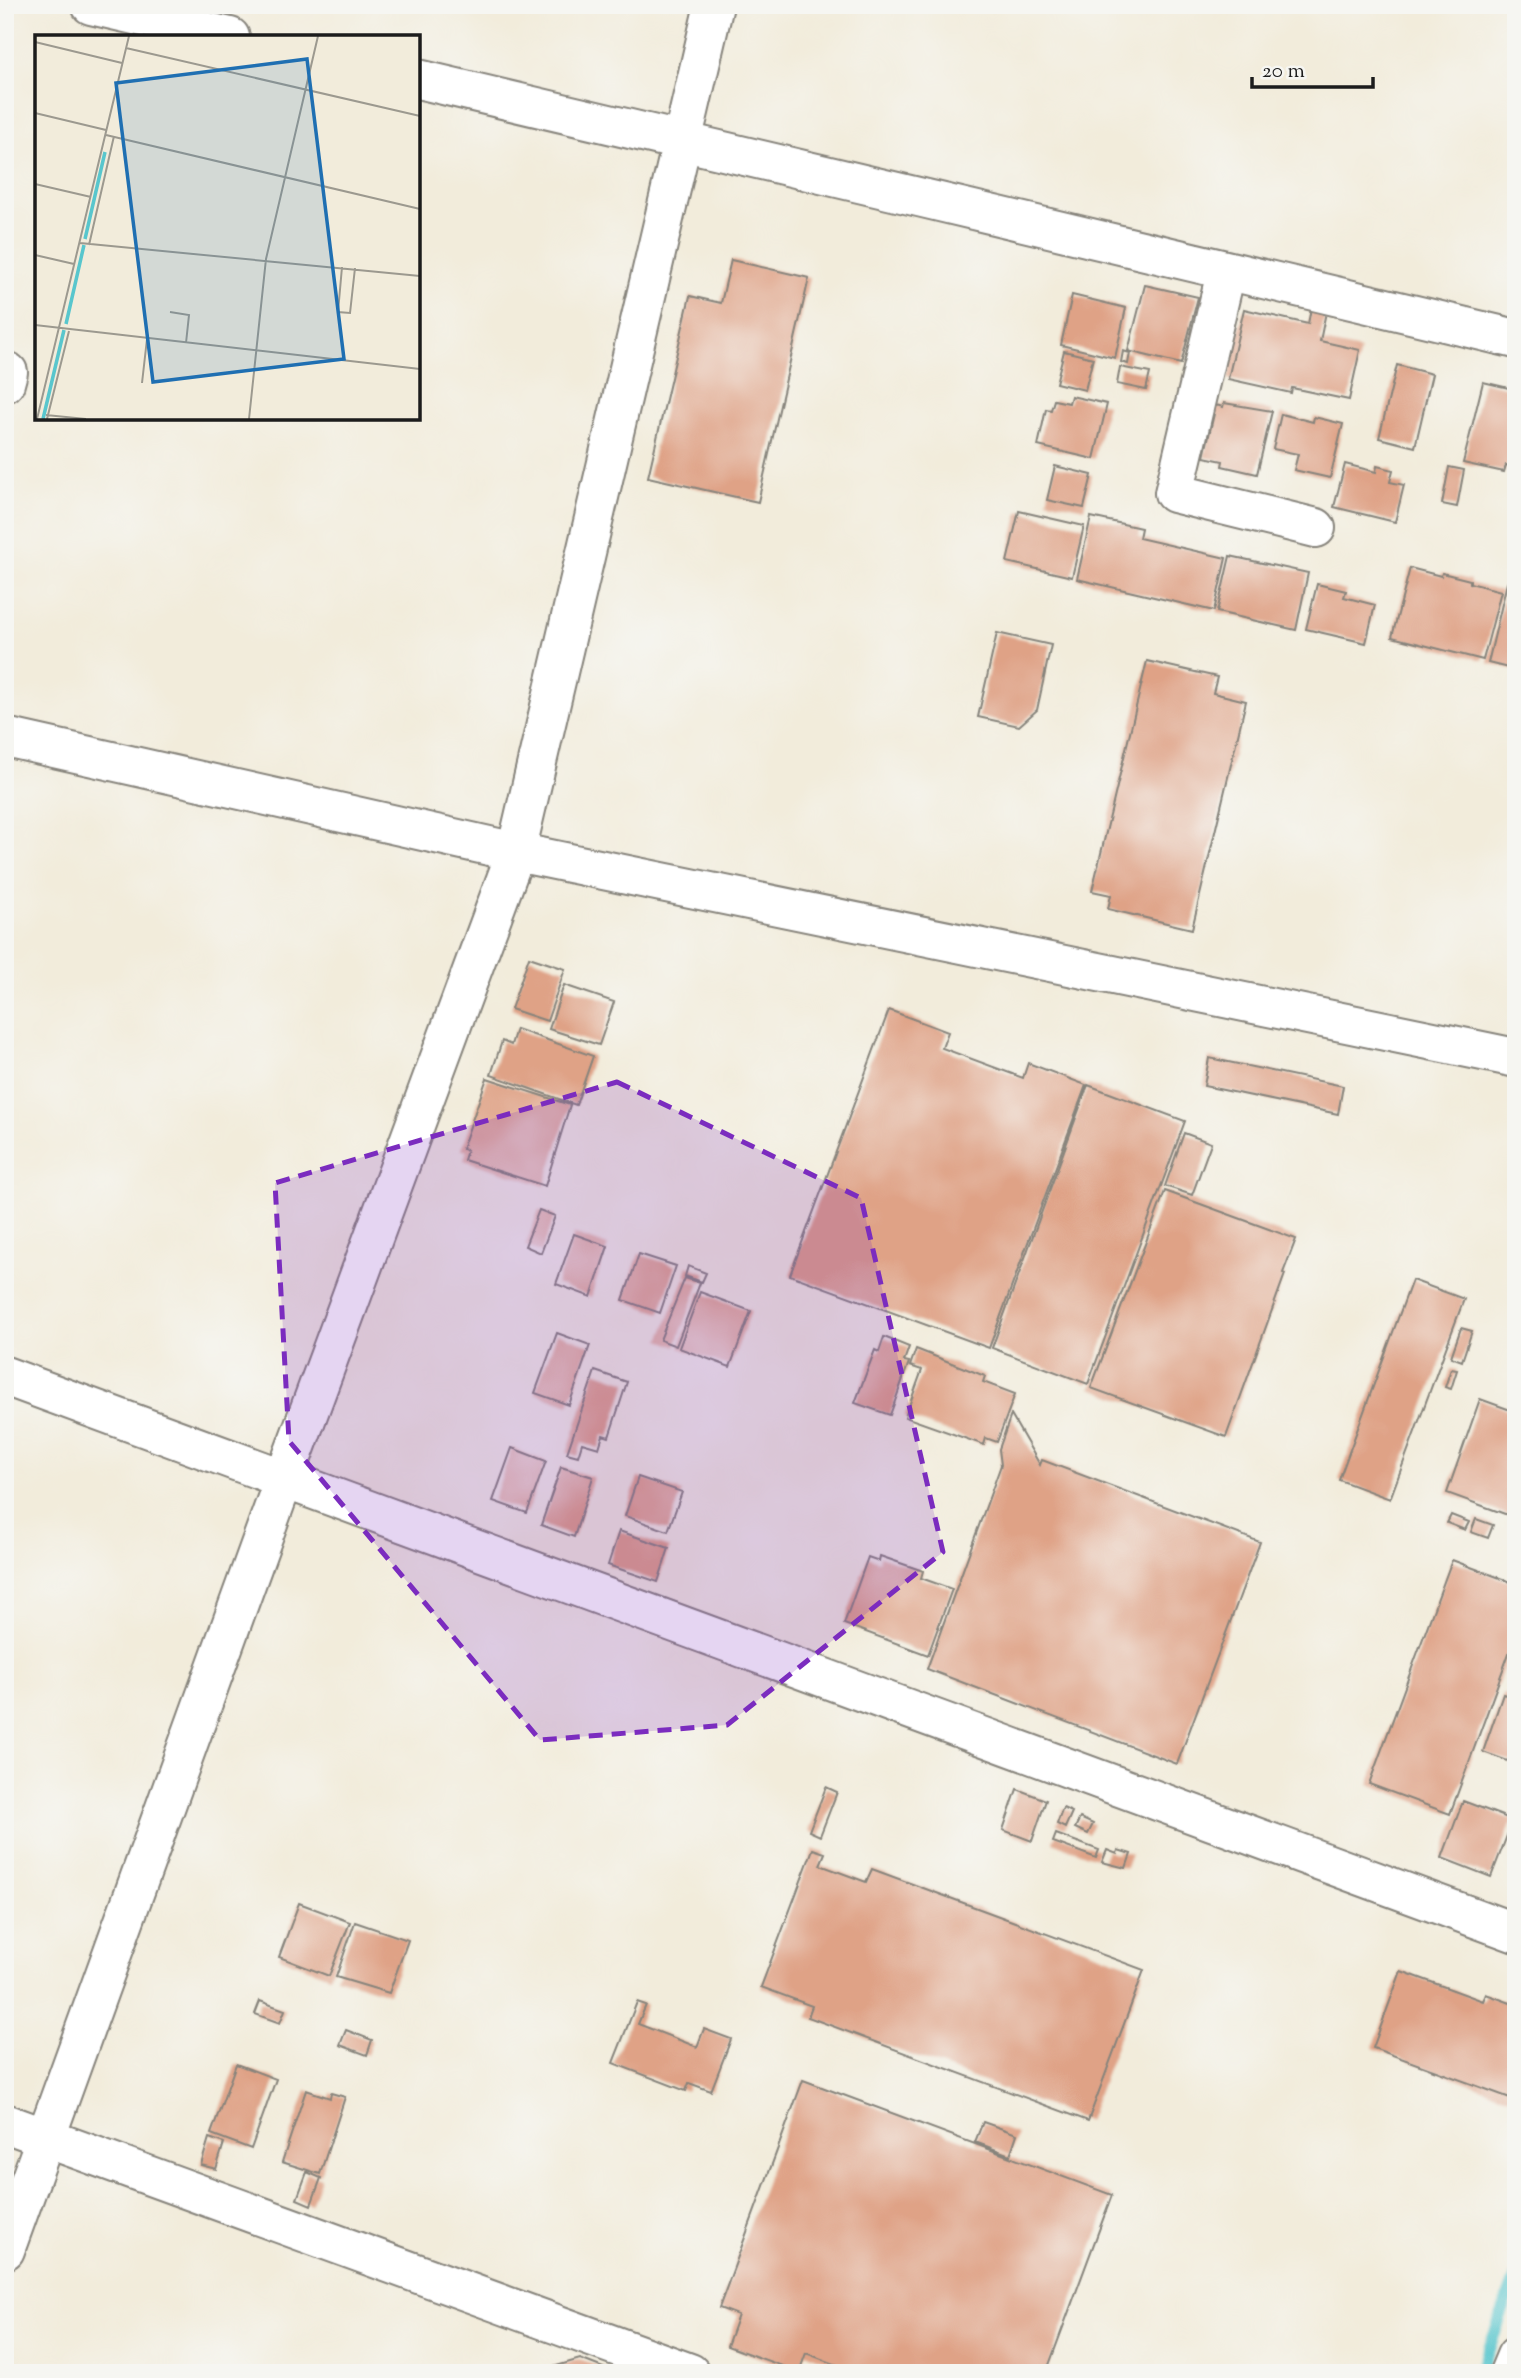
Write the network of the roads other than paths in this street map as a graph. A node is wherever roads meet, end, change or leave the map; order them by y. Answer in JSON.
{"nodes":[{"id":1,"x":91,"y":5,"type":"edge"},
{"id":2,"x":714,"y":5,"type":"edge"},
{"id":3,"x":221,"y":35,"type":"edge"},
{"id":4,"x":420,"y":79,"type":"edge"},
{"id":5,"x":683,"y":140,"type":"junction"},
{"id":6,"x":1226,"y":272,"type":"junction"},
{"id":7,"x":1516,"y":339,"type":"edge"},
{"id":8,"x":5,"y":371,"type":"edge"},
{"id":9,"x":5,"y":383,"type":"edge"},
{"id":10,"x":1316,"y":528,"type":"dead end"},
{"id":11,"x":5,"y":737,"type":"edge"},
{"id":12,"x":516,"y":852,"type":"junction"},
{"id":13,"x":1516,"y":1058,"type":"edge"},
{"id":14,"x":5,"y":1376,"type":"edge"},
{"id":15,"x":284,"y":1479,"type":"junction"},
{"id":16,"x":1516,"y":1933,"type":"edge"},
{"id":17,"x":5,"y":2123,"type":"edge"},
{"id":18,"x":47,"y":2137,"type":"junction"},
{"id":19,"x":5,"y":2250,"type":"edge"},
{"id":20,"x":1516,"y":2356,"type":"edge"},
{"id":21,"x":690,"y":2373,"type":"edge"},
{"id":22,"x":1509,"y":2373,"type":"edge"}],
"edges":[{"from":1,"to":3,"type":"street"},
{"from":2,"to":5,"type":"street"},
{"from":4,"to":5,"type":"street"},
{"from":5,"to":6,"type":"street"},
{"from":5,"to":12,"type":"street"},
{"from":6,"to":7,"type":"street"},
{"from":6,"to":10,"type":"street"},
{"from":8,"to":9,"type":"street"},
{"from":11,"to":12,"type":"street"},
{"from":12,"to":13,"type":"street"},
{"from":12,"to":15,"type":"street"},
{"from":14,"to":15,"type":"street"},
{"from":15,"to":16,"type":"street"},
{"from":15,"to":18,"type":"street"},
{"from":17,"to":18,"type":"street"},
{"from":18,"to":19,"type":"street"},
{"from":18,"to":21,"type":"street"},
{"from":20,"to":22,"type":"street"}]}
